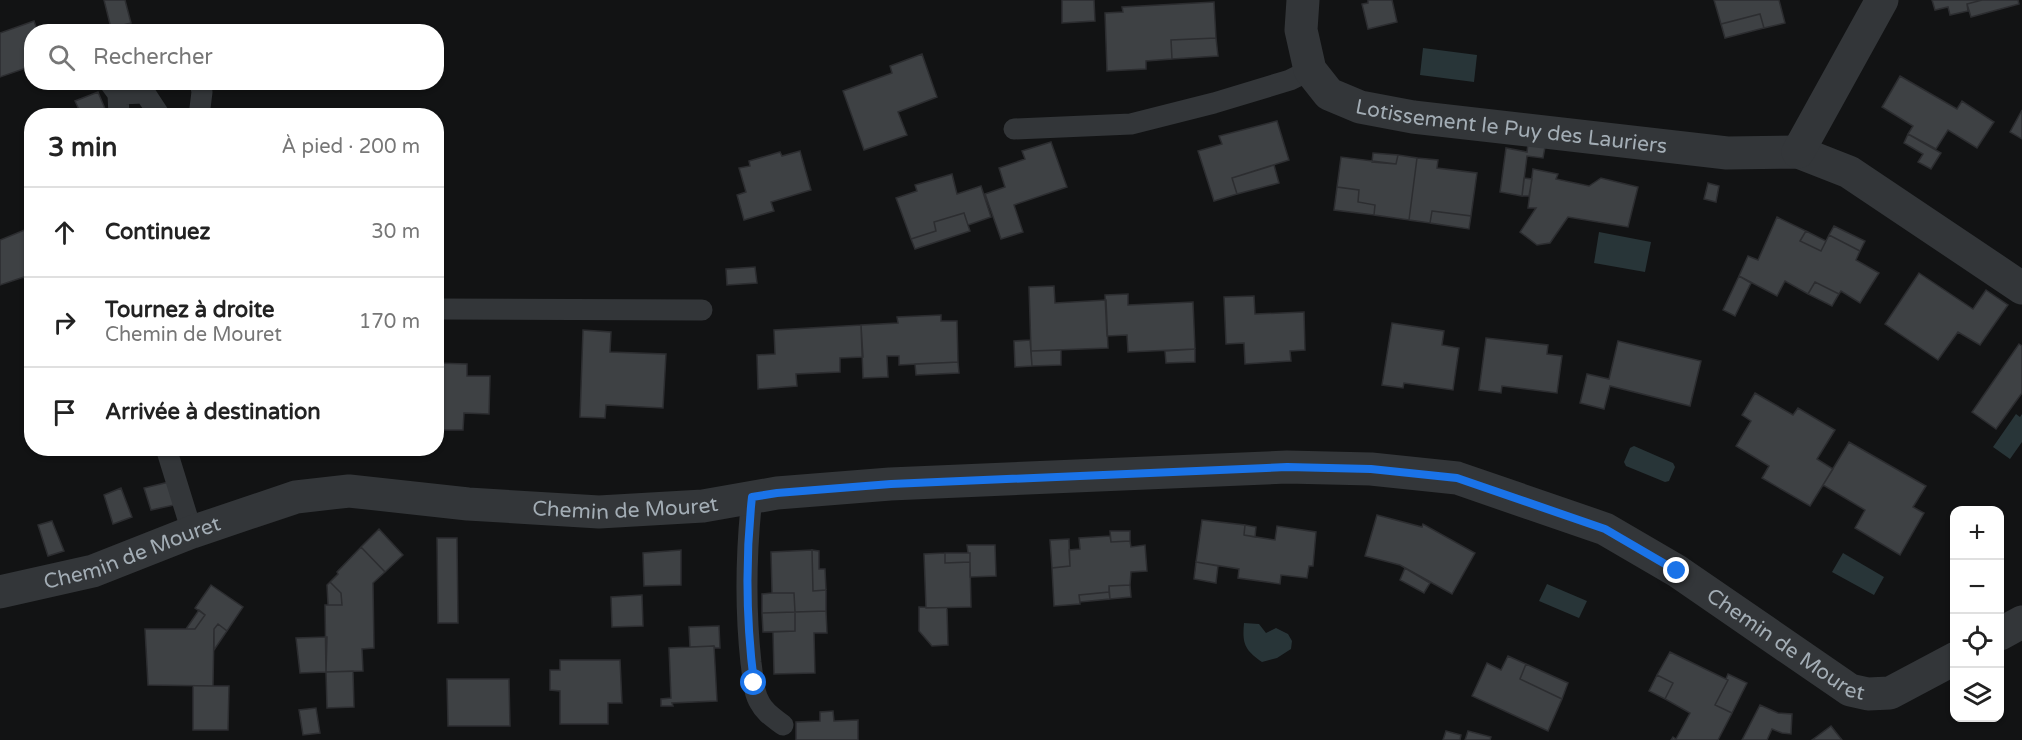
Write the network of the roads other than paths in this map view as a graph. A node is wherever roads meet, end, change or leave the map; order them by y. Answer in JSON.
{"nodes":[{"id":1,"x":1303,"y":0,"type":"edge"},
{"id":2,"x":1882,"y":0,"type":"edge"},
{"id":3,"x":1310,"y":70,"type":"junction"},
{"id":4,"x":114,"y":90,"type":"edge"},
{"id":5,"x":126,"y":90,"type":"edge"},
{"id":6,"x":202,"y":90,"type":"edge"},
{"id":7,"x":118,"y":108,"type":"edge"},
{"id":8,"x":154,"y":108,"type":"edge"},
{"id":9,"x":200,"y":108,"type":"edge"},
{"id":10,"x":1014,"y":129,"type":"dead end"},
{"id":11,"x":1798,"y":152,"type":"junction"},
{"id":12,"x":2022,"y":288,"type":"edge"},
{"id":13,"x":444,"y":309,"type":"edge"},
{"id":14,"x":702,"y":310,"type":"dead end"},
{"id":15,"x":168,"y":456,"type":"edge"},
{"id":16,"x":752,"y":497,"type":"junction"},
{"id":17,"x":192,"y":532,"type":"junction"},
{"id":18,"x":0,"y":592,"type":"edge"},
{"id":19,"x":2022,"y":622,"type":"edge"},
{"id":20,"x":2004,"y":632,"type":"edge"},
{"id":21,"x":1950,"y":661,"type":"edge"},
{"id":22,"x":783,"y":725,"type":"dead end"}],
"edges":[{"from":1,"to":3,"type":"street","name":"Lotissement le Puy des Lauriers"},
{"from":2,"to":11,"type":"street"},
{"from":3,"to":10,"type":"lane"},
{"from":3,"to":11,"type":"street","name":"Lotissement le Puy des Lauriers"},
{"from":4,"to":7,"type":"lane"},
{"from":5,"to":8,"type":"lane"},
{"from":6,"to":9,"type":"lane"},
{"from":11,"to":12,"type":"street","name":"Lotissement le Puy des Lauriers"},
{"from":13,"to":14,"type":"lane"},
{"from":15,"to":17,"type":"lane"},
{"from":16,"to":17,"type":"street","name":"Chemin de Mouret"},
{"from":16,"to":21,"type":"street","name":"Chemin de Mouret"},
{"from":16,"to":22,"type":"lane"},
{"from":17,"to":18,"type":"street","name":"Chemin de Mouret"},
{"from":19,"to":20,"type":"street"}]}
